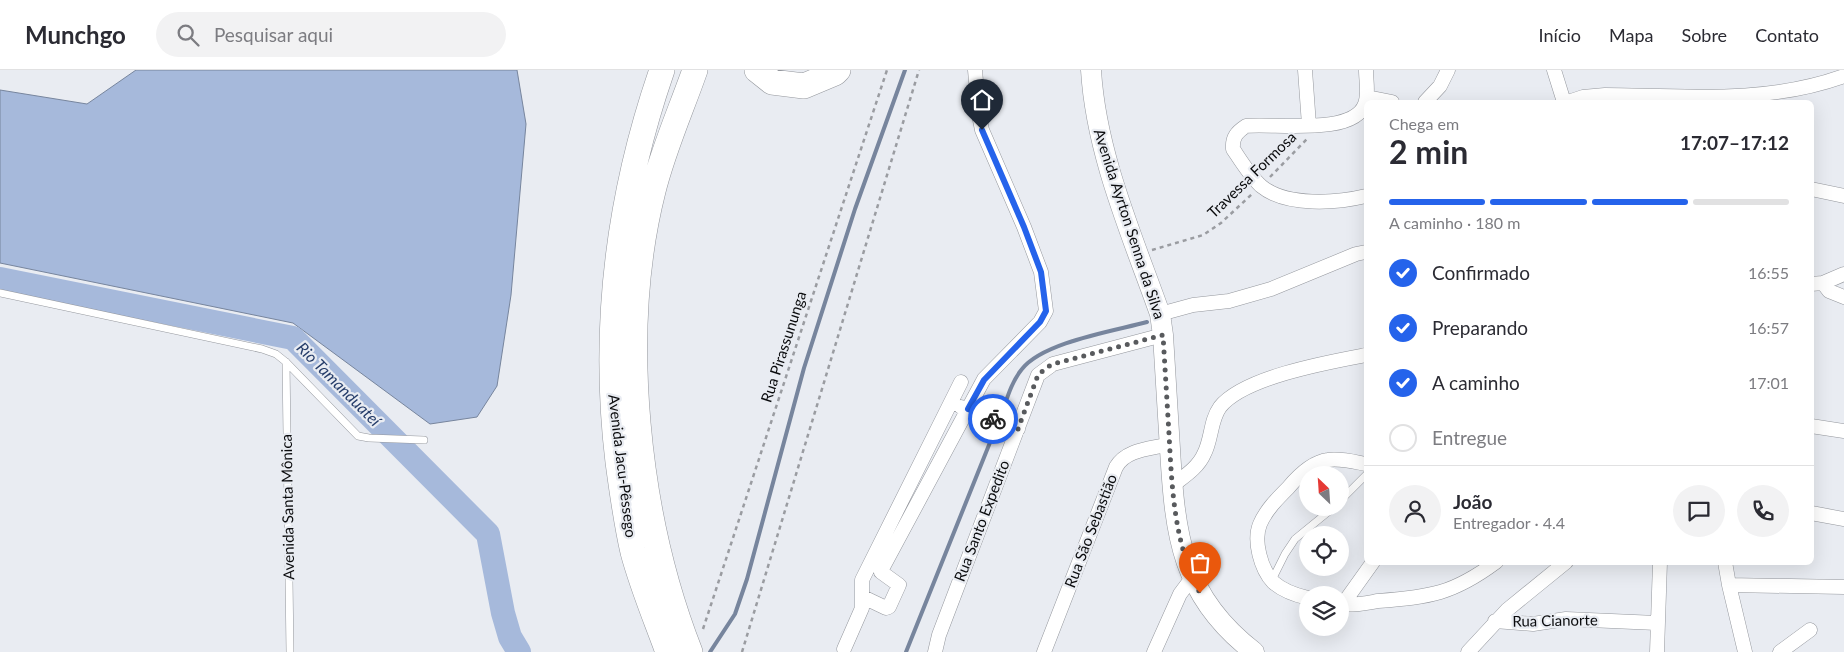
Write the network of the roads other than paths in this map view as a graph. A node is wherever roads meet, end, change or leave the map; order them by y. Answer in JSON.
{"nodes":[{"id":1,"x":662,"y":70,"type":"edge"},
{"id":2,"x":696,"y":70,"type":"edge"},
{"id":3,"x":757,"y":70,"type":"edge"},
{"id":4,"x":838,"y":70,"type":"edge"},
{"id":5,"x":975,"y":70,"type":"edge"},
{"id":6,"x":1091,"y":70,"type":"edge"},
{"id":7,"x":1305,"y":70,"type":"edge"},
{"id":8,"x":1366,"y":70,"type":"edge"},
{"id":9,"x":1448,"y":70,"type":"edge"},
{"id":10,"x":1554,"y":70,"type":"edge"},
{"id":11,"x":1844,"y":76,"type":"edge"},
{"id":12,"x":1367,"y":96,"type":"junction"},
{"id":13,"x":1366,"y":100,"type":"edge"},
{"id":14,"x":1384,"y":100,"type":"edge"},
{"id":15,"x":1427,"y":100,"type":"edge"},
{"id":16,"x":1563,"y":100,"type":"edge"},
{"id":17,"x":1574,"y":100,"type":"edge"},
{"id":18,"x":1364,"y":108,"type":"edge"},
{"id":19,"x":1315,"y":125,"type":"junction"},
{"id":20,"x":1814,"y":190,"type":"edge"},
{"id":21,"x":1364,"y":196,"type":"edge"},
{"id":22,"x":1844,"y":196,"type":"edge"},
{"id":23,"x":1364,"y":252,"type":"edge"},
{"id":24,"x":1844,"y":274,"type":"edge"},
{"id":25,"x":1817,"y":284,"type":"edge"},
{"id":26,"x":0,"y":293,"type":"edge"},
{"id":27,"x":1844,"y":297,"type":"edge"},
{"id":28,"x":1160,"y":314,"type":"junction"},
{"id":29,"x":1163,"y":335,"type":"junction"},
{"id":30,"x":1364,"y":355,"type":"edge"},
{"id":31,"x":286,"y":362,"type":"junction"},
{"id":32,"x":960,"y":382,"type":"dead end"},
{"id":33,"x":951,"y":403,"type":"junction"},
{"id":34,"x":968,"y":409,"type":"junction"},
{"id":35,"x":1814,"y":426,"type":"edge"},
{"id":36,"x":1018,"y":429,"type":"junction"},
{"id":37,"x":1844,"y":431,"type":"edge"},
{"id":38,"x":424,"y":440,"type":"dead end"},
{"id":39,"x":1170,"y":444,"type":"junction"},
{"id":40,"x":1364,"y":464,"type":"edge"},
{"id":41,"x":1364,"y":477,"type":"edge"},
{"id":42,"x":1172,"y":486,"type":"junction"},
{"id":43,"x":1349,"y":492,"type":"edge"},
{"id":44,"x":1814,"y":514,"type":"edge"},
{"id":45,"x":1323,"y":516,"type":"edge"},
{"id":46,"x":1844,"y":519,"type":"edge"},
{"id":47,"x":1371,"y":565,"type":"edge"},
{"id":48,"x":1492,"y":565,"type":"edge"},
{"id":49,"x":1562,"y":565,"type":"edge"},
{"id":50,"x":1660,"y":565,"type":"edge"},
{"id":51,"x":1726,"y":565,"type":"edge"},
{"id":52,"x":1192,"y":578,"type":"junction"},
{"id":53,"x":1272,"y":581,"type":"junction"},
{"id":54,"x":1729,"y":585,"type":"junction"},
{"id":55,"x":1844,"y":587,"type":"edge"},
{"id":56,"x":1349,"y":595,"type":"edge"},
{"id":57,"x":1299,"y":596,"type":"edge"},
{"id":58,"x":863,"y":597,"type":"junction"},
{"id":59,"x":1349,"y":603,"type":"edge"},
{"id":60,"x":1495,"y":621,"type":"junction"},
{"id":61,"x":1657,"y":623,"type":"junction"},
{"id":62,"x":1810,"y":630,"type":"dead end"},
{"id":63,"x":696,"y":641,"type":"edge"},
{"id":64,"x":844,"y":649,"type":"dead end"},
{"id":65,"x":290,"y":652,"type":"edge"},
{"id":66,"x":668,"y":652,"type":"edge"},
{"id":67,"x":935,"y":652,"type":"edge"},
{"id":68,"x":1044,"y":652,"type":"edge"},
{"id":69,"x":1154,"y":652,"type":"edge"},
{"id":70,"x":1254,"y":652,"type":"edge"},
{"id":71,"x":1468,"y":652,"type":"edge"},
{"id":72,"x":1657,"y":652,"type":"edge"},
{"id":73,"x":1745,"y":652,"type":"edge"},
{"id":74,"x":1780,"y":652,"type":"edge"}],
"edges":[{"from":1,"to":66,"type":"highway","name":"Avenida Jacu-Pêssego"},
{"from":2,"to":63,"type":"highway","name":"Avenida Jacu-Pêssego"},
{"from":3,"to":4,"type":"highway"},
{"from":5,"to":34,"type":"street"},
{"from":6,"to":28,"type":"main road","name":"Avenida Ayrton Senna da Silva"},
{"from":7,"to":19,"type":"street"},
{"from":8,"to":12,"type":"street"},
{"from":9,"to":15,"type":"street"},
{"from":10,"to":16,"type":"street"},
{"from":11,"to":17,"type":"street"},
{"from":12,"to":13,"type":"street"},
{"from":12,"to":14,"type":"street"},
{"from":18,"to":19,"type":"street"},
{"from":19,"to":21,"type":"street"},
{"from":20,"to":22,"type":"street"},
{"from":23,"to":28,"type":"street"},
{"from":24,"to":25,"type":"street"},
{"from":25,"to":27,"type":"street"},
{"from":26,"to":31,"type":"lane"},
{"from":28,"to":29,"type":"main road","name":"Avenida Ayrton Senna da Silva"},
{"from":29,"to":36,"type":"street","name":"Rua Santo Expedito"},
{"from":29,"to":39,"type":"main road","name":"Avenida Ayrton Senna da Silva"},
{"from":30,"to":42,"type":"street"},
{"from":31,"to":38,"type":"lane"},
{"from":31,"to":65,"type":"lane","name":"Avenida Santa Mônica"},
{"from":32,"to":33,"type":"street"},
{"from":33,"to":34,"type":"street"},
{"from":33,"to":58,"type":"street"},
{"from":34,"to":36,"type":"street"},
{"from":34,"to":58,"type":"street"},
{"from":35,"to":37,"type":"street"},
{"from":36,"to":67,"type":"street","name":"Rua Santo Expedito"},
{"from":39,"to":42,"type":"main road","name":"Avenida Ayrton Senna da Silva"},
{"from":39,"to":68,"type":"street","name":"Rua São Sebastião"},
{"from":40,"to":53,"type":"street"},
{"from":41,"to":43,"type":"lane"},
{"from":42,"to":52,"type":"main road","name":"Avenida Ayrton Senna da Silva"},
{"from":44,"to":46,"type":"street"},
{"from":45,"to":53,"type":"lane"},
{"from":47,"to":56,"type":"street"},
{"from":48,"to":59,"type":"street"},
{"from":49,"to":60,"type":"street"},
{"from":50,"to":61,"type":"street"},
{"from":51,"to":54,"type":"street"},
{"from":52,"to":69,"type":"street"},
{"from":52,"to":70,"type":"main road","name":"Avenida Ayrton Senna da Silva"},
{"from":53,"to":57,"type":"street"},
{"from":54,"to":55,"type":"street"},
{"from":54,"to":73,"type":"street"},
{"from":58,"to":64,"type":"street"},
{"from":60,"to":61,"type":"street","name":"Rua Cianorte"},
{"from":60,"to":71,"type":"street","name":"Rua Cianorte"},
{"from":61,"to":72,"type":"street"},
{"from":62,"to":74,"type":"street"}]}
